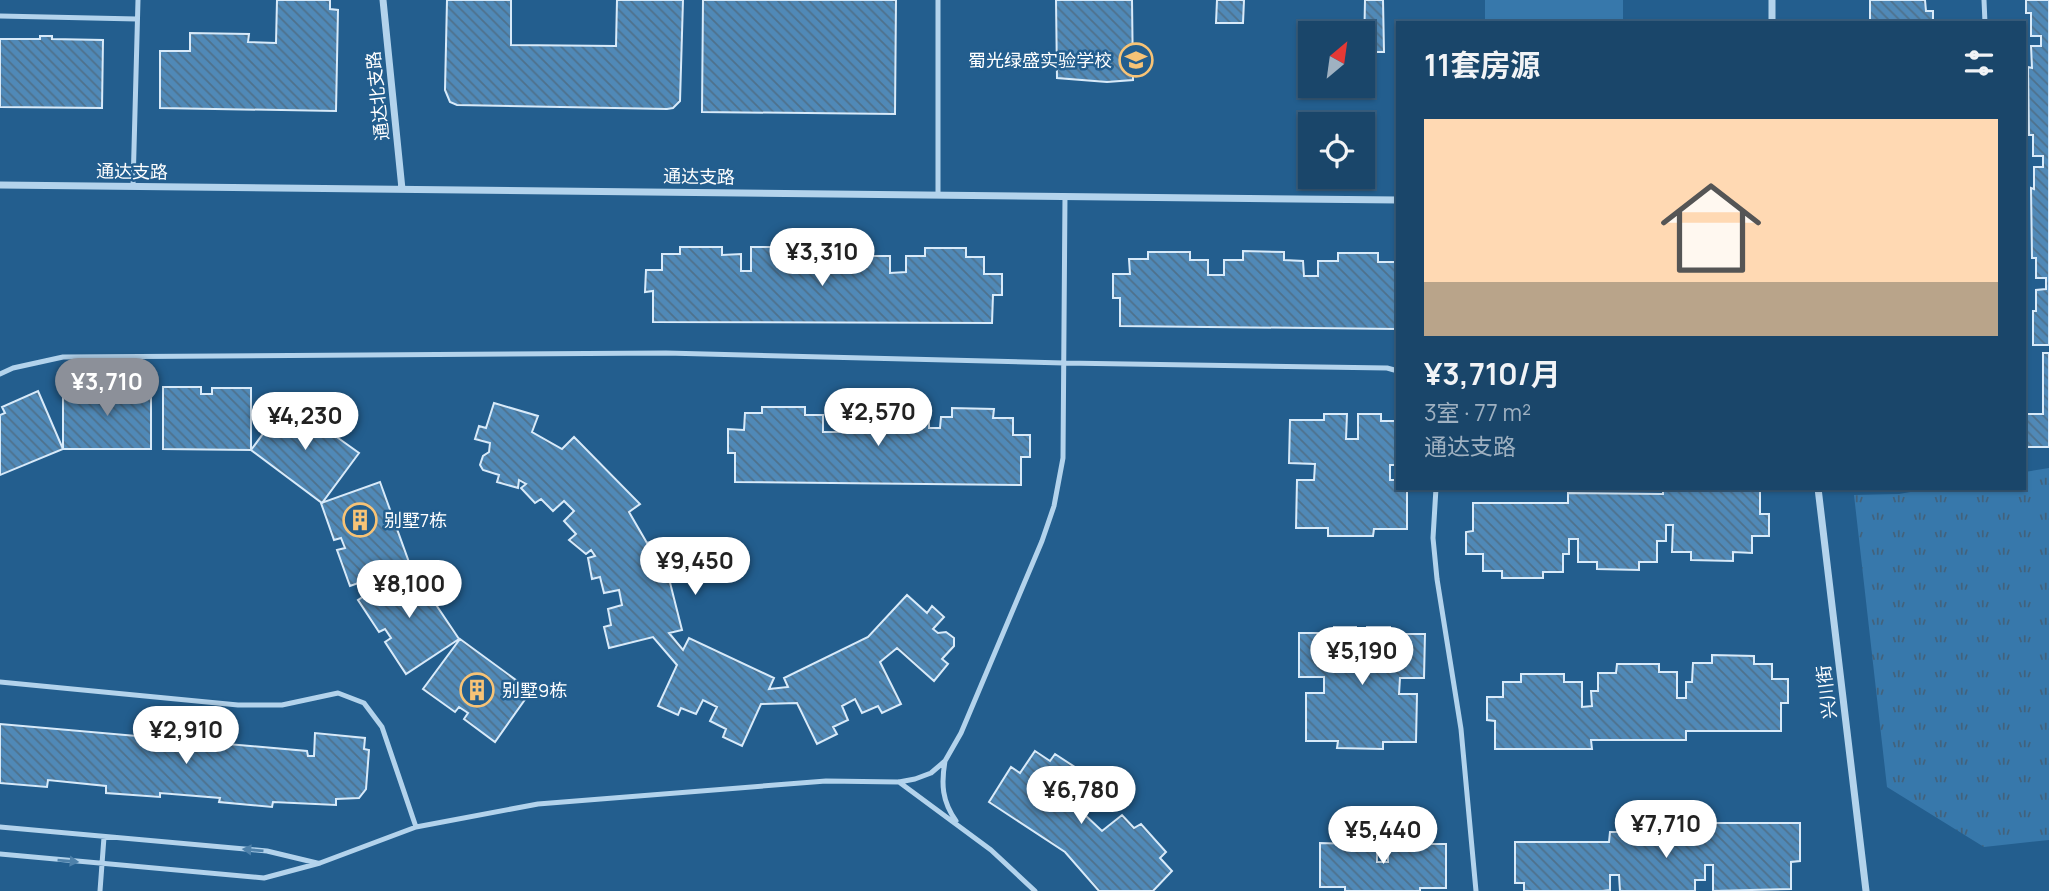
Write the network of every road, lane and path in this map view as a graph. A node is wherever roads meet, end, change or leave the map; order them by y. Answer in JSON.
{"nodes":[{"id":1,"x":138,"y":0,"type":"edge"},
{"id":2,"x":383,"y":0,"type":"edge"},
{"id":3,"x":938,"y":0,"type":"edge"},
{"id":4,"x":1772,"y":0,"type":"edge"},
{"id":5,"x":1984,"y":0,"type":"edge"},
{"id":6,"x":0,"y":16,"type":"edge"},
{"id":7,"x":137,"y":19,"type":"junction"},
{"id":8,"x":1772,"y":21,"type":"edge"},
{"id":9,"x":1986,"y":21,"type":"edge"},
{"id":10,"x":0,"y":185,"type":"edge"},
{"id":11,"x":133,"y":186,"type":"junction"},
{"id":12,"x":402,"y":189,"type":"junction"},
{"id":13,"x":938,"y":195,"type":"junction"},
{"id":14,"x":1065,"y":196,"type":"junction"},
{"id":15,"x":1396,"y":200,"type":"edge"},
{"id":16,"x":1064,"y":363,"type":"junction"},
{"id":17,"x":1396,"y":370,"type":"edge"},
{"id":18,"x":0,"y":374,"type":"edge"},
{"id":19,"x":1436,"y":490,"type":"edge"},
{"id":20,"x":1818,"y":490,"type":"edge"},
{"id":21,"x":0,"y":682,"type":"edge"},
{"id":22,"x":945,"y":761,"type":"junction"},
{"id":23,"x":899,"y":782,"type":"junction"},
{"id":24,"x":960,"y":826,"type":"junction"},
{"id":25,"x":0,"y":827,"type":"edge"},
{"id":26,"x":416,"y":827,"type":"junction"},
{"id":27,"x":104,"y":837,"type":"junction"},
{"id":28,"x":0,"y":854,"type":"edge"},
{"id":29,"x":320,"y":863,"type":"junction"},
{"id":30,"x":103,"y":864,"type":"junction"},
{"id":31,"x":100,"y":891,"type":"edge"},
{"id":32,"x":1035,"y":891,"type":"edge"},
{"id":33,"x":1476,"y":891,"type":"edge"},
{"id":34,"x":1867,"y":891,"type":"edge"}],
"edges":[{"from":1,"to":7,"type":"lane"},
{"from":2,"to":12,"type":"street","name":"通达北支路"},
{"from":3,"to":13,"type":"lane"},
{"from":4,"to":8,"type":"street"},
{"from":5,"to":9,"type":"lane"},
{"from":6,"to":7,"type":"lane"},
{"from":7,"to":11,"type":"lane"},
{"from":10,"to":11,"type":"street","name":"通达支路"},
{"from":11,"to":12,"type":"street","name":"通达支路"},
{"from":12,"to":13,"type":"street","name":"通达支路"},
{"from":13,"to":14,"type":"street","name":"通达支路"},
{"from":14,"to":15,"type":"street","name":"通达支路"},
{"from":14,"to":16,"type":"lane"},
{"from":16,"to":17,"type":"lane"},
{"from":16,"to":18,"type":"lane"},
{"from":16,"to":22,"type":"lane"},
{"from":19,"to":33,"type":"lane"},
{"from":20,"to":34,"type":"street","name":"兴川街"},
{"from":21,"to":26,"type":"lane"},
{"from":22,"to":23,"type":"lane"},
{"from":22,"to":24,"type":"lane"},
{"from":23,"to":24,"type":"lane"},
{"from":23,"to":26,"type":"lane"},
{"from":24,"to":32,"type":"lane"},
{"from":25,"to":27,"type":"lane"},
{"from":26,"to":29,"type":"lane"},
{"from":29,"to":27,"type":"lane","one_way":true},
{"from":27,"to":30,"type":"lane"},
{"from":28,"to":30,"type":"lane","one_way":true},
{"from":29,"to":30,"type":"lane"},
{"from":30,"to":31,"type":"lane"}]}
